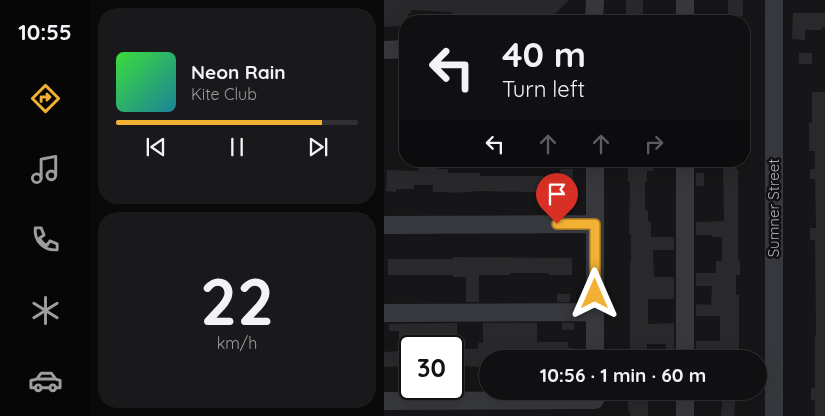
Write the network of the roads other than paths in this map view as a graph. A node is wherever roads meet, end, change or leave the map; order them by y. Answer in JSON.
{"nodes":[{"id":1,"x":594,"y":0,"type":"edge"},
{"id":2,"x":685,"y":0,"type":"edge"},
{"id":3,"x":774,"y":0,"type":"edge"},
{"id":4,"x":594,"y":15,"type":"edge"},
{"id":5,"x":685,"y":15,"type":"edge"},
{"id":6,"x":399,"y":49,"type":"edge"},
{"id":7,"x":384,"y":50,"type":"edge"},
{"id":8,"x":595,"y":167,"type":"edge"},
{"id":9,"x":685,"y":167,"type":"edge"},
{"id":10,"x":595,"y":224,"type":"junction"},
{"id":11,"x":384,"y":225,"type":"edge"},
{"id":12,"x":595,"y":312,"type":"junction"},
{"id":13,"x":384,"y":314,"type":"edge"},
{"id":14,"x":595,"y":350,"type":"edge"},
{"id":15,"x":685,"y":350,"type":"edge"},
{"id":16,"x":685,"y":400,"type":"edge"},
{"id":17,"x":384,"y":401,"type":"edge"},
{"id":18,"x":595,"y":402,"type":"edge"},
{"id":19,"x":685,"y":416,"type":"edge"},
{"id":20,"x":774,"y":416,"type":"edge"}],
"edges":[{"from":1,"to":4,"type":"street"},
{"from":2,"to":5,"type":"street"},
{"from":3,"to":20,"type":"street","name":"Sumner Street"},
{"from":6,"to":7,"type":"street"},
{"from":8,"to":10,"type":"street"},
{"from":9,"to":15,"type":"street"},
{"from":10,"to":11,"type":"street"},
{"from":10,"to":12,"type":"street"},
{"from":12,"to":13,"type":"street"},
{"from":12,"to":14,"type":"street"},
{"from":16,"to":19,"type":"street"},
{"from":17,"to":18,"type":"street"}]}
